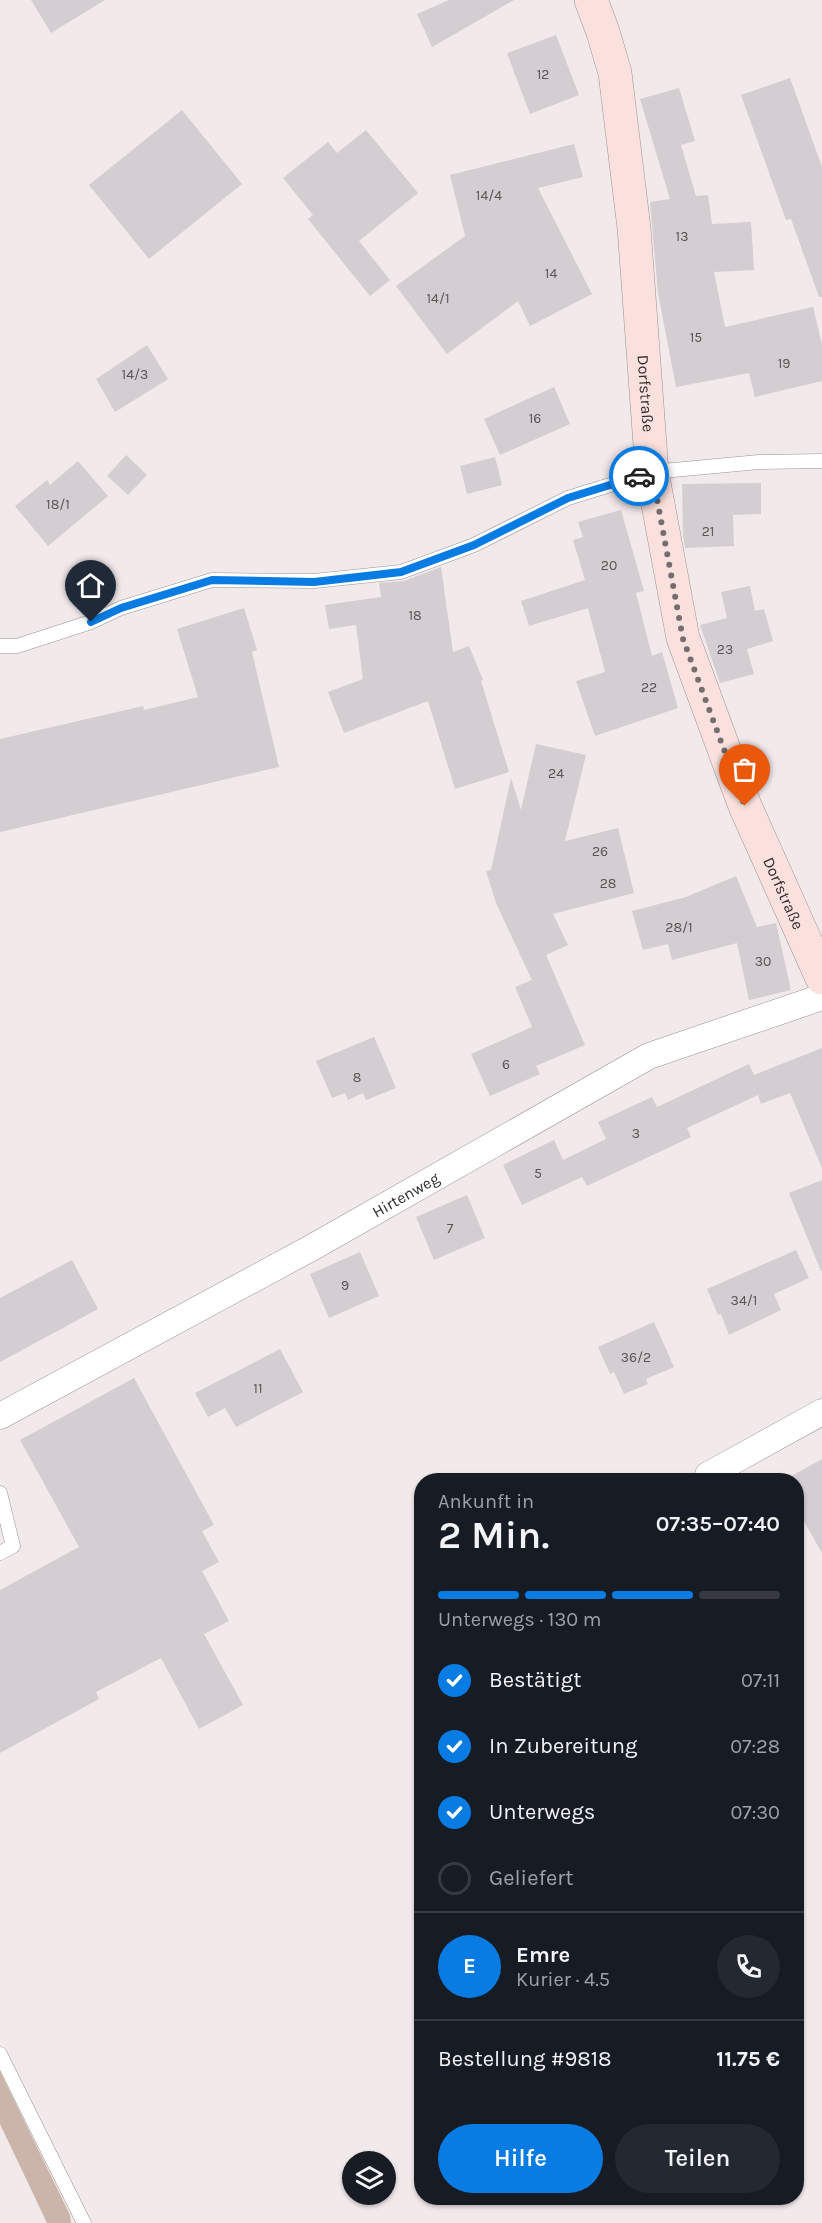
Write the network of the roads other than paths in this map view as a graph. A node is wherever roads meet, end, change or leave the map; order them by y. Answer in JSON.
{"nodes":[{"id":1,"x":591,"y":0,"type":"edge"},
{"id":2,"x":822,"y":461,"type":"edge"},
{"id":3,"x":652,"y":472,"type":"junction"},
{"id":4,"x":0,"y":646,"type":"edge"},
{"id":5,"x":822,"y":978,"type":"edge"},
{"id":6,"x":822,"y":997,"type":"edge"},
{"id":7,"x":822,"y":1412,"type":"edge"},
{"id":8,"x":0,"y":1416,"type":"edge"},
{"id":9,"x":712,"y":1473,"type":"edge"},
{"id":10,"x":0,"y":1493,"type":"edge"},
{"id":11,"x":0,"y":1552,"type":"edge"},
{"id":12,"x":0,"y":2054,"type":"edge"},
{"id":13,"x":84,"y":2223,"type":"edge"}],
"edges":[{"from":1,"to":3,"type":"street","name":"Dorfstraße"},
{"from":2,"to":3,"type":"lane"},
{"from":3,"to":4,"type":"lane"},
{"from":3,"to":5,"type":"street","name":"Dorfstraße"},
{"from":6,"to":8,"type":"street","name":"Hirtenweg"},
{"from":7,"to":9,"type":"street"},
{"from":10,"to":11,"type":"lane"},
{"from":12,"to":13,"type":"lane"}]}
